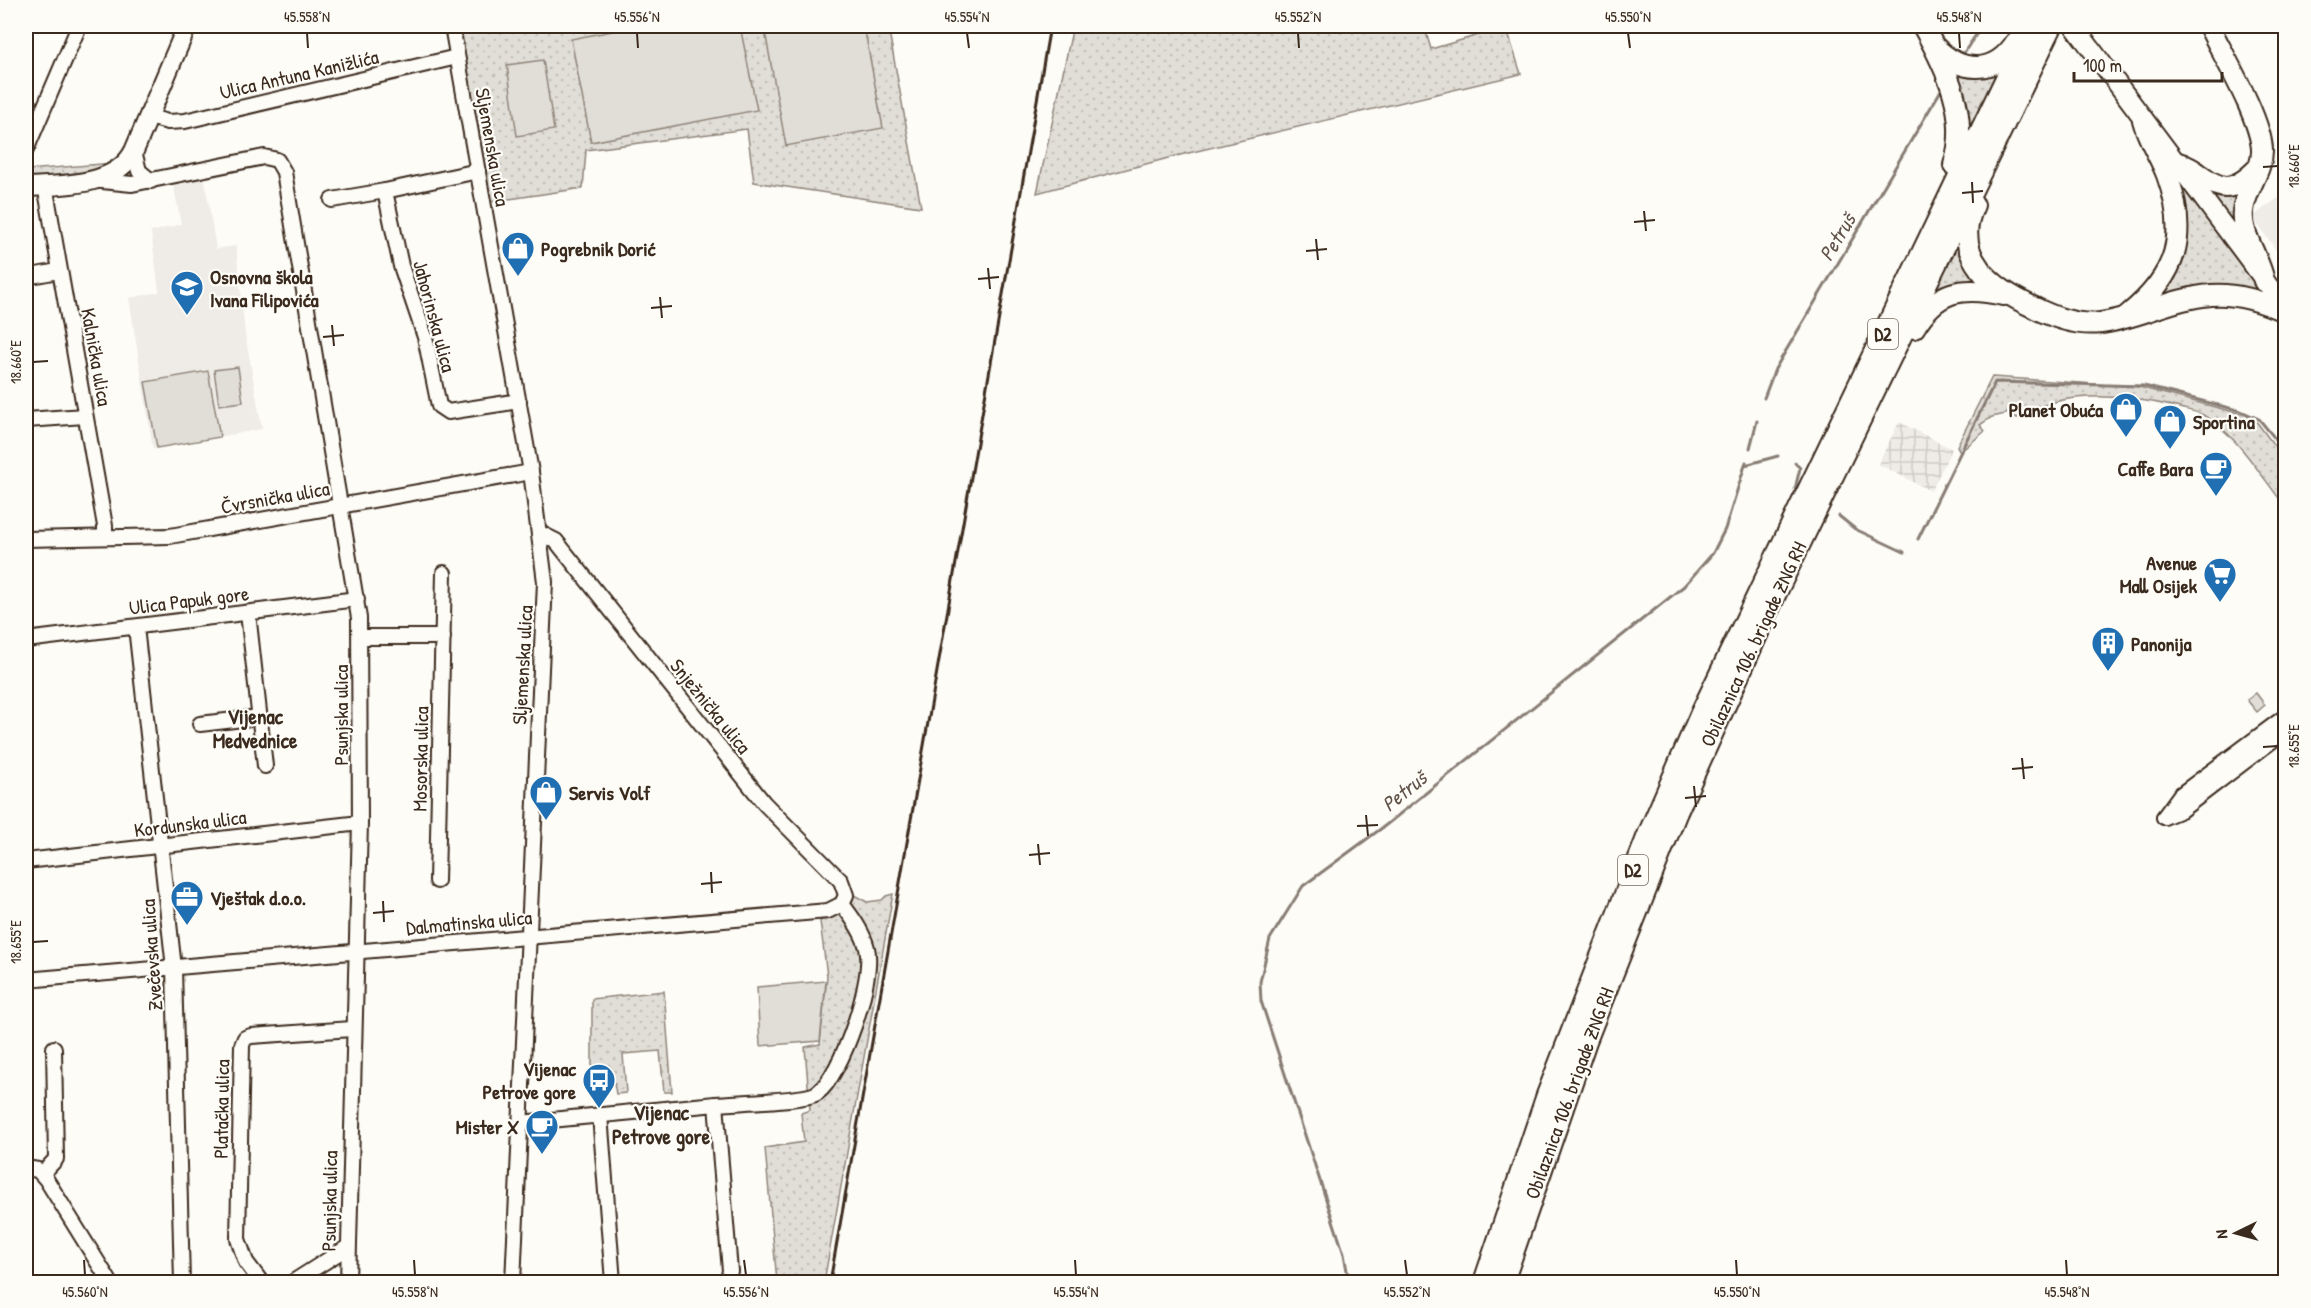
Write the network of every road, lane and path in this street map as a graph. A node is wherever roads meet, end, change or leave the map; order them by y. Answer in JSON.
{"nodes":[{"id":1,"x":79,"y":26,"type":"edge"},
{"id":2,"x":187,"y":26,"type":"edge"},
{"id":3,"x":452,"y":26,"type":"edge"},
{"id":4,"x":1923,"y":26,"type":"edge"},
{"id":5,"x":2030,"y":26,"type":"edge"},
{"id":6,"x":2052,"y":26,"type":"edge"},
{"id":7,"x":2073,"y":26,"type":"edge"},
{"id":8,"x":2209,"y":26,"type":"edge"},
{"id":9,"x":1934,"y":46,"type":"junction"},
{"id":10,"x":458,"y":57,"type":"junction"},
{"id":11,"x":149,"y":117,"type":"junction"},
{"id":12,"x":2143,"y":120,"type":"junction"},
{"id":13,"x":26,"y":150,"type":"edge"},
{"id":14,"x":134,"y":152,"type":"junction"},
{"id":15,"x":2175,"y":162,"type":"junction"},
{"id":16,"x":1983,"y":166,"type":"junction"},
{"id":17,"x":2260,"y":166,"type":"junction"},
{"id":18,"x":477,"y":171,"type":"junction"},
{"id":19,"x":90,"y":180,"type":"junction"},
{"id":20,"x":151,"y":181,"type":"junction"},
{"id":21,"x":45,"y":185,"type":"junction"},
{"id":22,"x":26,"y":186,"type":"edge"},
{"id":23,"x":385,"y":190,"type":"junction"},
{"id":24,"x":1948,"y":195,"type":"junction"},
{"id":25,"x":332,"y":200,"type":"dead end"},
{"id":26,"x":58,"y":272,"type":"junction"},
{"id":27,"x":26,"y":277,"type":"edge"},
{"id":28,"x":2264,"y":280,"type":"junction"},
{"id":29,"x":2009,"y":296,"type":"junction"},
{"id":30,"x":2286,"y":310,"type":"edge"},
{"id":31,"x":2127,"y":315,"type":"junction"},
{"id":32,"x":1886,"y":366,"type":"junction"},
{"id":33,"x":519,"y":401,"type":"junction"},
{"id":34,"x":85,"y":416,"type":"junction"},
{"id":35,"x":26,"y":420,"type":"edge"},
{"id":36,"x":531,"y":472,"type":"junction"},
{"id":37,"x":340,"y":505,"type":"junction"},
{"id":38,"x":540,"y":533,"type":"junction"},
{"id":39,"x":105,"y":536,"type":"junction"},
{"id":40,"x":26,"y":539,"type":"edge"},
{"id":41,"x":444,"y":573,"type":"dead end"},
{"id":42,"x":357,"y":599,"type":"junction"},
{"id":43,"x":248,"y":613,"type":"junction"},
{"id":44,"x":136,"y":627,"type":"junction"},
{"id":45,"x":443,"y":637,"type":"junction"},
{"id":46,"x":360,"y":638,"type":"junction"},
{"id":47,"x":26,"y":640,"type":"edge"},
{"id":48,"x":2286,"y":716,"type":"edge"},
{"id":49,"x":260,"y":717,"type":"junction"},
{"id":50,"x":200,"y":724,"type":"dead end"},
{"id":51,"x":2286,"y":730,"type":"edge"},
{"id":52,"x":265,"y":766,"type":"dead end"},
{"id":53,"x":360,"y":823,"type":"junction"},
{"id":54,"x":161,"y":846,"type":"junction"},
{"id":55,"x":26,"y":861,"type":"edge"},
{"id":56,"x":437,"y":881,"type":"dead end"},
{"id":57,"x":842,"y":904,"type":"junction"},
{"id":58,"x":528,"y":937,"type":"junction"},
{"id":59,"x":355,"y":952,"type":"junction"},
{"id":60,"x":174,"y":968,"type":"junction"},
{"id":61,"x":26,"y":980,"type":"edge"},
{"id":62,"x":352,"y":1029,"type":"junction"},
{"id":63,"x":54,"y":1048,"type":"dead end"},
{"id":64,"x":716,"y":1104,"type":"junction"},
{"id":65,"x":600,"y":1115,"type":"junction"},
{"id":66,"x":520,"y":1122,"type":"junction"},
{"id":67,"x":26,"y":1168,"type":"edge"},
{"id":68,"x":42,"y":1174,"type":"junction"},
{"id":69,"x":348,"y":1247,"type":"junction"},
{"id":70,"x":110,"y":1282,"type":"edge"},
{"id":71,"x":182,"y":1282,"type":"edge"},
{"id":72,"x":261,"y":1282,"type":"edge"},
{"id":73,"x":293,"y":1282,"type":"edge"},
{"id":74,"x":348,"y":1282,"type":"edge"},
{"id":75,"x":513,"y":1282,"type":"edge"},
{"id":76,"x":613,"y":1282,"type":"edge"},
{"id":77,"x":726,"y":1282,"type":"edge"},
{"id":78,"x":1484,"y":1282,"type":"edge"},
{"id":79,"x":1503,"y":1282,"type":"edge"}],
"edges":[{"from":1,"to":13,"type":"street"},
{"from":2,"to":11,"type":"main road"},
{"from":3,"to":10,"type":"street","name":"Sljemenska ulica"},
{"from":4,"to":9,"type":"highway"},
{"from":5,"to":9,"type":"highway"},
{"from":5,"to":24,"type":"highway","name":"Obilaznica 106. brigade ZNG RH","number":"D2"},
{"from":6,"to":16,"type":"highway","name":"Obilaznica 106. brigade ZNG RH","number":"D2"},
{"from":7,"to":12,"type":"main road"},
{"from":8,"to":17,"type":"highway"},
{"from":9,"to":24,"type":"highway"},
{"from":10,"to":11,"type":"street","name":"Ulica Antuna Kanižlića"},
{"from":10,"to":18,"type":"street","name":"Sljemenska ulica"},
{"from":11,"to":14,"type":"main road"},
{"from":12,"to":15,"type":"main road"},
{"from":12,"to":31,"type":"highway"},
{"from":14,"to":19,"type":"main road"},
{"from":14,"to":20,"type":"street"},
{"from":15,"to":17,"type":"highway"},
{"from":15,"to":28,"type":"main road"},
{"from":16,"to":29,"type":"highway"},
{"from":16,"to":32,"type":"highway","name":"Obilaznica 106. brigade ZNG RH","number":"D2"},
{"from":17,"to":28,"type":"highway"},
{"from":18,"to":23,"type":"street"},
{"from":18,"to":33,"type":"street","name":"Sljemenska ulica"},
{"from":19,"to":20,"type":"street"},
{"from":19,"to":21,"type":"main road"},
{"from":20,"to":37,"type":"street","name":"Psunjska ulica"},
{"from":21,"to":22,"type":"main road"},
{"from":21,"to":26,"type":"street","name":"Kalnička ulica"},
{"from":23,"to":25,"type":"street"},
{"from":23,"to":33,"type":"street","name":"Jahorinska ulica"},
{"from":24,"to":78,"type":"highway","name":"Obilaznica 106. brigade ZNG RH","number":"D2"},
{"from":26,"to":27,"type":"street"},
{"from":26,"to":34,"type":"street","name":"Kalnička ulica"},
{"from":28,"to":30,"type":"main road"},
{"from":29,"to":31,"type":"highway"},
{"from":29,"to":32,"type":"highway"},
{"from":30,"to":31,"type":"highway"},
{"from":32,"to":79,"type":"highway","name":"Obilaznica 106. brigade ZNG RH","number":"D2"},
{"from":33,"to":36,"type":"street","name":"Sljemenska ulica"},
{"from":34,"to":35,"type":"street"},
{"from":34,"to":39,"type":"street","name":"Kalnička ulica"},
{"from":36,"to":37,"type":"street","name":"Čvrsnička ulica"},
{"from":36,"to":38,"type":"street","name":"Sljemenska ulica"},
{"from":37,"to":39,"type":"street","name":"Čvrsnička ulica"},
{"from":37,"to":42,"type":"street","name":"Psunjska ulica"},
{"from":38,"to":57,"type":"street","name":"Snježnička ulica"},
{"from":38,"to":58,"type":"street","name":"Sljemenska ulica"},
{"from":39,"to":40,"type":"street","name":"Čvrsnička ulica"},
{"from":41,"to":45,"type":"street","name":"Mosorska ulica"},
{"from":42,"to":43,"type":"street","name":"Ulica Papuk gore"},
{"from":42,"to":46,"type":"street","name":"Psunjska ulica"},
{"from":43,"to":44,"type":"street","name":"Ulica Papuk gore"},
{"from":43,"to":49,"type":"street"},
{"from":44,"to":47,"type":"street","name":"Ulica Papuk gore"},
{"from":44,"to":54,"type":"street","name":"Zvečevska ulica"},
{"from":45,"to":46,"type":"street"},
{"from":45,"to":56,"type":"street","name":"Mosorska ulica"},
{"from":46,"to":53,"type":"street","name":"Psunjska ulica"},
{"from":48,"to":51,"type":"street"},
{"from":49,"to":50,"type":"street"},
{"from":49,"to":52,"type":"street"},
{"from":53,"to":54,"type":"street","name":"Kordunska ulica"},
{"from":53,"to":59,"type":"street","name":"Psunjska ulica"},
{"from":54,"to":55,"type":"street","name":"Kordunska ulica"},
{"from":54,"to":60,"type":"street","name":"Zvečevska ulica"},
{"from":57,"to":58,"type":"street","name":"Dalmatinska ulica"},
{"from":57,"to":64,"type":"street"},
{"from":58,"to":59,"type":"street","name":"Dalmatinska ulica"},
{"from":58,"to":66,"type":"street","name":"Sljemenska ulica"},
{"from":59,"to":60,"type":"street","name":"Dalmatinska ulica"},
{"from":59,"to":62,"type":"street","name":"Psunjska ulica"},
{"from":60,"to":61,"type":"street","name":"Dalmatinska ulica"},
{"from":60,"to":71,"type":"street","name":"Zvečevska ulica"},
{"from":62,"to":69,"type":"street","name":"Psunjska ulica"},
{"from":62,"to":72,"type":"street","name":"Platačka ulica"},
{"from":63,"to":68,"type":"street"},
{"from":64,"to":65,"type":"street"},
{"from":64,"to":77,"type":"street"},
{"from":65,"to":66,"type":"street"},
{"from":65,"to":76,"type":"street"},
{"from":66,"to":75,"type":"street","name":"Sljemenska ulica"},
{"from":67,"to":68,"type":"street"},
{"from":68,"to":70,"type":"street"},
{"from":69,"to":73,"type":"street"},
{"from":69,"to":74,"type":"street","name":"Psunjska ulica"}]}
